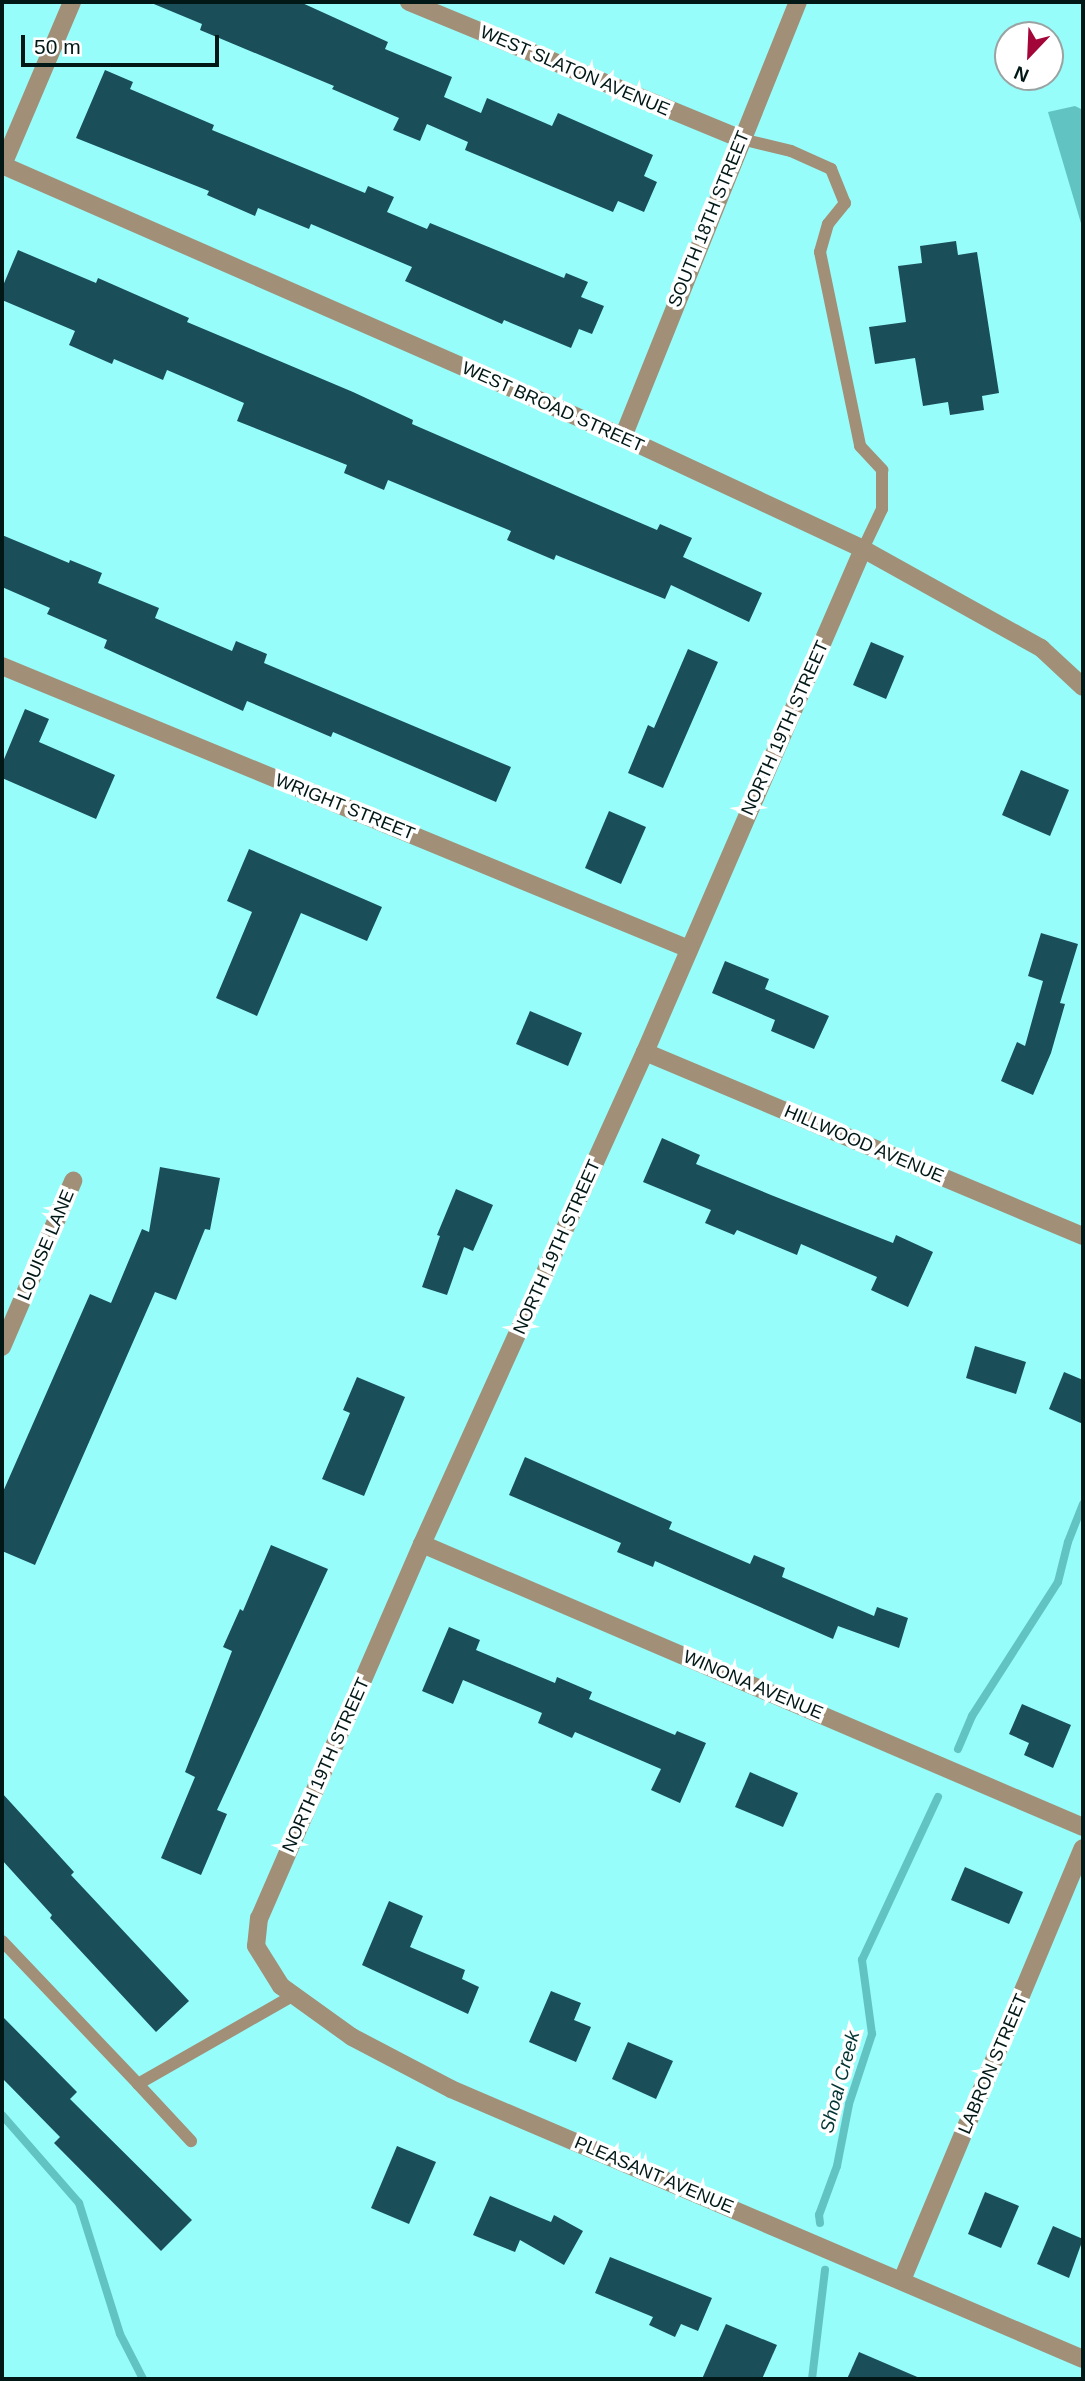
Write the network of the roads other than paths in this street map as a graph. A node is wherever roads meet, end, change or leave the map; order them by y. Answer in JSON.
{"nodes":[{"id":1,"x":72,"y":2,"type":"edge"},
{"id":2,"x":409,"y":2,"type":"edge"},
{"id":3,"x":798,"y":2,"type":"edge"},
{"id":4,"x":741,"y":139,"type":"junction"},
{"id":5,"x":2,"y":165,"type":"edge"},
{"id":6,"x":623,"y":437,"type":"junction"},
{"id":7,"x":863,"y":549,"type":"junction"},
{"id":8,"x":2,"y":666,"type":"edge"},
{"id":9,"x":1083,"y":687,"type":"edge"},
{"id":10,"x":689,"y":949,"type":"junction"},
{"id":11,"x":645,"y":1052,"type":"junction"},
{"id":12,"x":73,"y":1181,"type":"dead end"},
{"id":13,"x":1083,"y":1236,"type":"edge"},
{"id":14,"x":2,"y":1347,"type":"edge"},
{"id":15,"x":422,"y":1544,"type":"junction"},
{"id":16,"x":1083,"y":1827,"type":"edge"},
{"id":17,"x":1083,"y":1848,"type":"edge"},
{"id":18,"x":2,"y":1941,"type":"edge"},
{"id":19,"x":256,"y":1946,"type":"joint"},
{"id":20,"x":294,"y":1995,"type":"junction"},
{"id":21,"x":138,"y":2084,"type":"junction"},
{"id":22,"x":191,"y":2141,"type":"dead end"},
{"id":23,"x":902,"y":2280,"type":"junction"},
{"id":24,"x":1083,"y":2359,"type":"edge"}],
"edges":[{"from":1,"to":5,"type":"street"},
{"from":2,"to":4,"type":"street","name":"WEST SLATON AVENUE"},
{"from":3,"to":4,"type":"street","name":"SOUTH 18TH STREET"},
{"from":4,"to":6,"type":"street","name":"SOUTH 18TH STREET"},
{"from":4,"to":7,"type":"lane"},
{"from":5,"to":6,"type":"street","name":"WEST BROAD STREET"},
{"from":6,"to":7,"type":"street","name":"WEST BROAD STREET"},
{"from":7,"to":9,"type":"street","name":"WEST BROAD STREET"},
{"from":7,"to":10,"type":"street","name":"NORTH 19TH STREET"},
{"from":8,"to":10,"type":"street","name":"WRIGHT STREET"},
{"from":10,"to":11,"type":"street","name":"NORTH 19TH STREET"},
{"from":11,"to":13,"type":"street","name":"HILLWOOD AVENUE"},
{"from":11,"to":15,"type":"street","name":"NORTH 19TH STREET"},
{"from":12,"to":14,"type":"street","name":"LOUISE LANE"},
{"from":15,"to":16,"type":"street","name":"WINONA AVENUE"},
{"from":15,"to":19,"type":"street","name":"NORTH 19TH STREET"},
{"from":17,"to":23,"type":"street","name":"LABRON STREET"},
{"from":18,"to":21,"type":"lane"},
{"from":19,"to":20,"type":"street","name":"PLEASANT AVENUE"},
{"from":20,"to":21,"type":"lane"},
{"from":20,"to":23,"type":"street","name":"PLEASANT AVENUE"},
{"from":21,"to":22,"type":"lane"},
{"from":23,"to":24,"type":"street","name":"PLEASANT AVENUE"}]}
